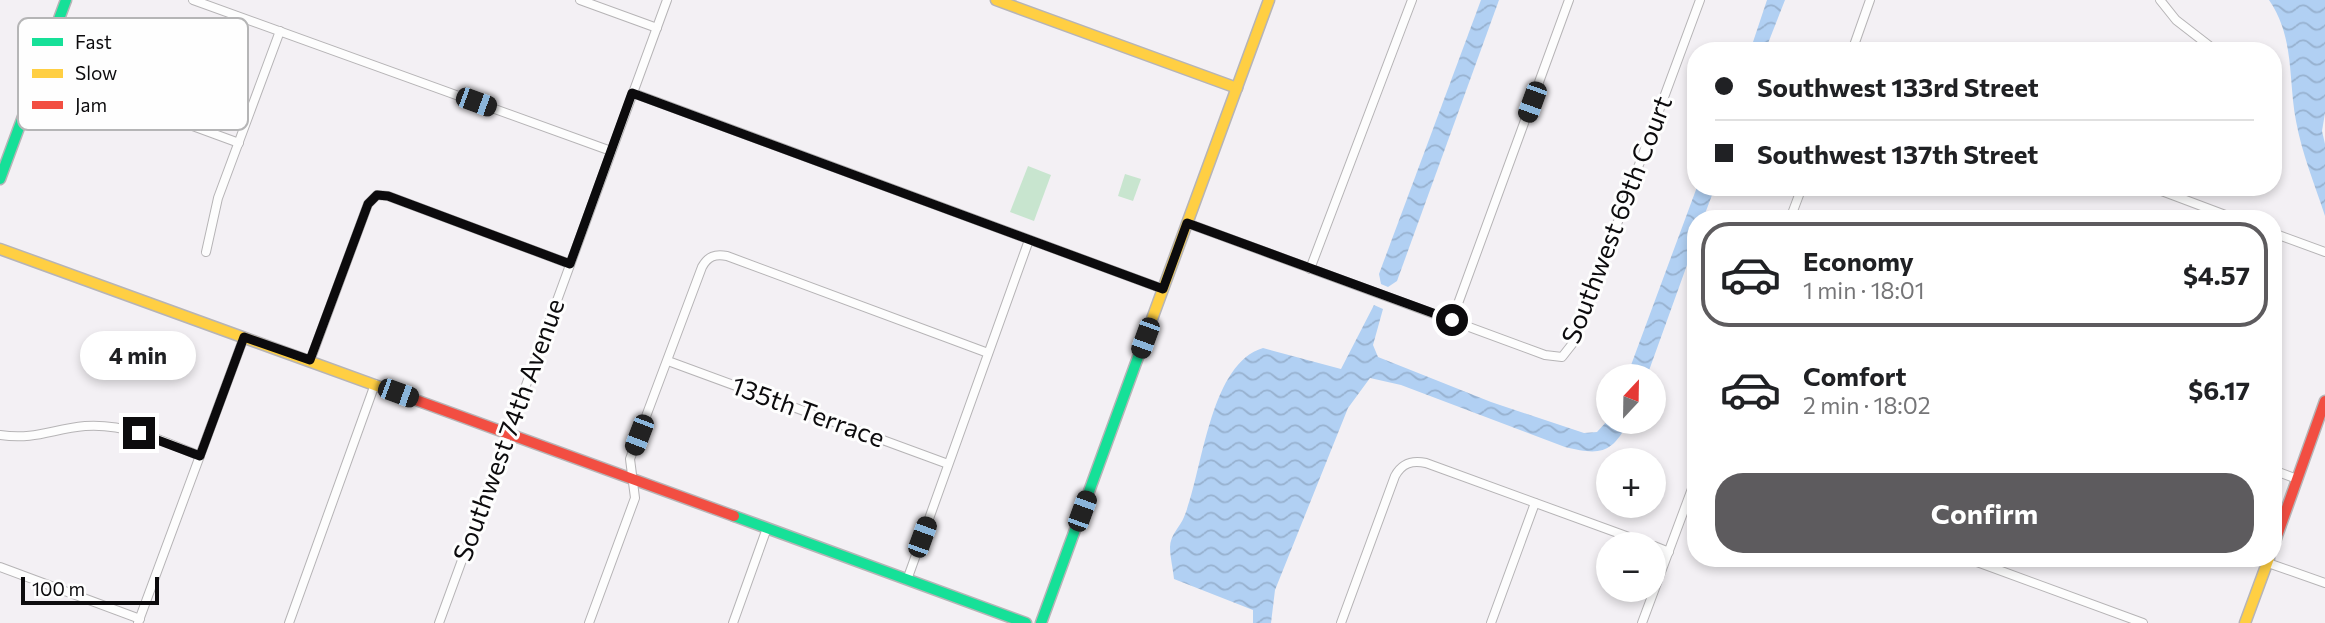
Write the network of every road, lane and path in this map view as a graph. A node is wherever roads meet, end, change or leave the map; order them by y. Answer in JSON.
{"nodes":[{"id":1,"x":193,"y":0,"type":"edge"},
{"id":2,"x":580,"y":0,"type":"edge"},
{"id":3,"x":667,"y":0,"type":"edge"},
{"id":4,"x":996,"y":0,"type":"edge"},
{"id":5,"x":1269,"y":0,"type":"edge"},
{"id":6,"x":1412,"y":0,"type":"edge"},
{"id":7,"x":1569,"y":0,"type":"edge"},
{"id":8,"x":1700,"y":0,"type":"edge"},
{"id":9,"x":1870,"y":0,"type":"edge"},
{"id":10,"x":2160,"y":0,"type":"edge"},
{"id":11,"x":63,"y":1,"type":"edge"},
{"id":12,"x":57,"y":18,"type":"edge"},
{"id":13,"x":244,"y":18,"type":"edge"},
{"id":14,"x":248,"y":20,"type":"edge"},
{"id":15,"x":657,"y":28,"type":"junction"},
{"id":16,"x":280,"y":31,"type":"junction"},
{"id":17,"x":1855,"y":42,"type":"edge"},
{"id":18,"x":2204,"y":42,"type":"edge"},
{"id":19,"x":1237,"y":88,"type":"junction"},
{"id":20,"x":632,"y":93,"type":"junction"},
{"id":21,"x":248,"y":118,"type":"edge"},
{"id":22,"x":18,"y":130,"type":"edge"},
{"id":23,"x":204,"y":130,"type":"edge"},
{"id":24,"x":244,"y":130,"type":"edge"},
{"id":25,"x":239,"y":143,"type":"junction"},
{"id":26,"x":611,"y":151,"type":"junction"},
{"id":27,"x":0,"y":179,"type":"edge"},
{"id":28,"x":2175,"y":196,"type":"edge"},
{"id":29,"x":2186,"y":196,"type":"edge"},
{"id":30,"x":2186,"y":200,"type":"junction"},
{"id":31,"x":2212,"y":210,"type":"edge"},
{"id":32,"x":1187,"y":223,"type":"junction"},
{"id":33,"x":2282,"y":236,"type":"edge"},
{"id":34,"x":1029,"y":240,"type":"junction"},
{"id":35,"x":0,"y":249,"type":"edge"},
{"id":36,"x":206,"y":252,"type":"dead end"},
{"id":37,"x":2325,"y":252,"type":"edge"},
{"id":38,"x":570,"y":264,"type":"junction"},
{"id":39,"x":1310,"y":269,"type":"junction"},
{"id":40,"x":1163,"y":289,"type":"junction"},
{"id":41,"x":1452,"y":320,"type":"junction"},
{"id":42,"x":244,"y":337,"type":"junction"},
{"id":43,"x":988,"y":353,"type":"junction"},
{"id":44,"x":310,"y":360,"type":"junction"},
{"id":45,"x":668,"y":360,"type":"junction"},
{"id":46,"x":375,"y":384,"type":"junction"},
{"id":47,"x":2325,"y":401,"type":"edge"},
{"id":48,"x":508,"y":433,"type":"junction"},
{"id":49,"x":0,"y":435,"type":"edge"},
{"id":50,"x":200,"y":456,"type":"junction"},
{"id":51,"x":948,"y":464,"type":"junction"},
{"id":52,"x":2282,"y":473,"type":"edge"},
{"id":53,"x":631,"y":478,"type":"junction"},
{"id":54,"x":2297,"y":479,"type":"junction"},
{"id":55,"x":1535,"y":503,"type":"junction"},
{"id":56,"x":1687,"y":503,"type":"edge"},
{"id":57,"x":2282,"y":522,"type":"edge"},
{"id":58,"x":767,"y":528,"type":"junction"},
{"id":59,"x":1615,"y":532,"type":"edge"},
{"id":60,"x":1666,"y":551,"type":"edge"},
{"id":61,"x":1669,"y":552,"type":"junction"},
{"id":62,"x":2282,"y":566,"type":"edge"},
{"id":63,"x":1991,"y":567,"type":"edge"},
{"id":64,"x":2265,"y":567,"type":"edge"},
{"id":65,"x":0,"y":568,"type":"edge"},
{"id":66,"x":907,"y":580,"type":"junction"},
{"id":67,"x":2325,"y":583,"type":"edge"},
{"id":68,"x":139,"y":621,"type":"edge"},
{"id":69,"x":289,"y":623,"type":"edge"},
{"id":70,"x":439,"y":623,"type":"edge"},
{"id":71,"x":589,"y":623,"type":"edge"},
{"id":72,"x":733,"y":623,"type":"edge"},
{"id":73,"x":1026,"y":623,"type":"edge"},
{"id":74,"x":1041,"y":623,"type":"edge"},
{"id":75,"x":1341,"y":623,"type":"edge"},
{"id":76,"x":1491,"y":623,"type":"edge"},
{"id":77,"x":1642,"y":623,"type":"edge"},
{"id":78,"x":2143,"y":623,"type":"edge"},
{"id":79,"x":2245,"y":623,"type":"edge"}],
"edges":[{"from":1,"to":13,"type":"street"},
{"from":2,"to":15,"type":"street"},
{"from":3,"to":15,"type":"street","name":"Southwest 74th Avenue"},
{"from":4,"to":19,"type":"street"},
{"from":5,"to":19,"type":"street"},
{"from":6,"to":39,"type":"street"},
{"from":7,"to":41,"type":"street"},
{"from":8,"to":41,"type":"street","name":"Southwest 69th Court"},
{"from":9,"to":17,"type":"street"},
{"from":10,"to":18,"type":"street"},
{"from":11,"to":12,"type":"street"},
{"from":14,"to":16,"type":"street"},
{"from":15,"to":20,"type":"street","name":"Southwest 74th Avenue"},
{"from":16,"to":21,"type":"street"},
{"from":16,"to":26,"type":"street"},
{"from":19,"to":32,"type":"street"},
{"from":20,"to":26,"type":"street","name":"Southwest 74th Avenue"},
{"from":20,"to":34,"type":"street"},
{"from":22,"to":27,"type":"street"},
{"from":23,"to":25,"type":"street"},
{"from":24,"to":25,"type":"street"},
{"from":25,"to":36,"type":"street"},
{"from":26,"to":38,"type":"street","name":"Southwest 74th Avenue"},
{"from":28,"to":30,"type":"street"},
{"from":29,"to":30,"type":"street"},
{"from":30,"to":31,"type":"street"},
{"from":32,"to":39,"type":"street"},
{"from":32,"to":40,"type":"street"},
{"from":33,"to":37,"type":"street"},
{"from":34,"to":40,"type":"street"},
{"from":34,"to":43,"type":"street"},
{"from":35,"to":42,"type":"street"},
{"from":38,"to":44,"type":"street"},
{"from":38,"to":48,"type":"street","name":"Southwest 74th Avenue"},
{"from":39,"to":41,"type":"street"},
{"from":40,"to":74,"type":"street"},
{"from":42,"to":44,"type":"street"},
{"from":42,"to":50,"type":"street"},
{"from":43,"to":45,"type":"street"},
{"from":43,"to":51,"type":"street"},
{"from":44,"to":46,"type":"street"},
{"from":45,"to":51,"type":"street","name":"135th Terrace"},
{"from":45,"to":53,"type":"street"},
{"from":46,"to":48,"type":"street"},
{"from":46,"to":69,"type":"street"},
{"from":47,"to":54,"type":"street"},
{"from":48,"to":53,"type":"street"},
{"from":48,"to":70,"type":"street","name":"Southwest 74th Avenue"},
{"from":49,"to":50,"type":"street"},
{"from":50,"to":68,"type":"street"},
{"from":51,"to":66,"type":"street"},
{"from":52,"to":54,"type":"street"},
{"from":53,"to":58,"type":"street"},
{"from":53,"to":71,"type":"street"},
{"from":54,"to":57,"type":"street"},
{"from":55,"to":59,"type":"street"},
{"from":55,"to":75,"type":"street"},
{"from":55,"to":76,"type":"street"},
{"from":56,"to":61,"type":"street"},
{"from":58,"to":66,"type":"street"},
{"from":58,"to":72,"type":"street"},
{"from":60,"to":61,"type":"street"},
{"from":61,"to":77,"type":"street"},
{"from":62,"to":67,"type":"street"},
{"from":63,"to":78,"type":"street"},
{"from":64,"to":79,"type":"street"},
{"from":65,"to":68,"type":"street"},
{"from":66,"to":73,"type":"street"}]}
